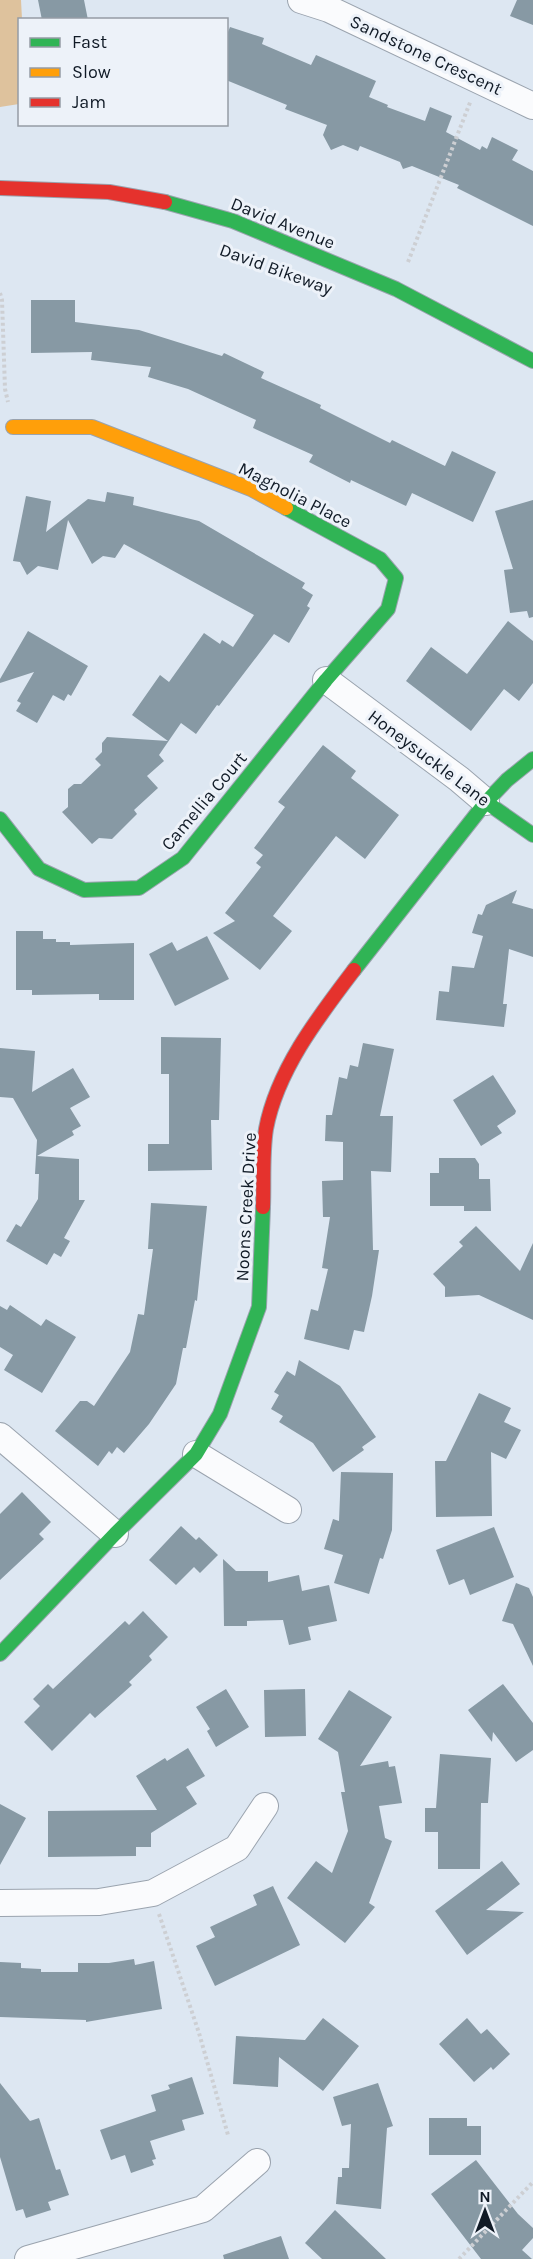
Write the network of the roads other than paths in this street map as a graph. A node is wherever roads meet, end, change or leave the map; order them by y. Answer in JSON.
{"nodes":[{"id":1,"x":301,"y":0,"type":"edge"},
{"id":2,"x":331,"y":5,"type":"edge"},
{"id":3,"x":533,"y":106,"type":"edge"},
{"id":4,"x":0,"y":189,"type":"edge"},
{"id":5,"x":533,"y":361,"type":"edge"},
{"id":6,"x":14,"y":427,"type":"road end"},
{"id":7,"x":326,"y":680,"type":"junction"},
{"id":8,"x":533,"y":759,"type":"edge"},
{"id":9,"x":486,"y":802,"type":"junction"},
{"id":10,"x":0,"y":819,"type":"edge"},
{"id":11,"x":533,"y":834,"type":"edge"},
{"id":12,"x":0,"y":1436,"type":"edge"},
{"id":13,"x":196,"y":1454,"type":"junction"},
{"id":14,"x":288,"y":1510,"type":"dead end"},
{"id":15,"x":115,"y":1534,"type":"junction"},
{"id":16,"x":0,"y":1654,"type":"edge"},
{"id":17,"x":265,"y":1806,"type":"dead end"},
{"id":18,"x":0,"y":1903,"type":"edge"},
{"id":19,"x":257,"y":2162,"type":"dead end"},
{"id":20,"x":28,"y":2259,"type":"edge"}],
"edges":[{"from":1,"to":2,"type":"street","name":"Sandstone Crescent"},
{"from":2,"to":3,"type":"street","name":"Sandstone Crescent"},
{"from":4,"to":5,"type":"street","name":"David Avenue"},
{"from":6,"to":7,"type":"street","name":"Magnolia Place"},
{"from":7,"to":9,"type":"street","name":"Honeysuckle Lane"},
{"from":7,"to":10,"type":"street","name":"Camellia Court"},
{"from":8,"to":9,"type":"street","name":"Noons Creek Drive"},
{"from":9,"to":11,"type":"street","name":"Honeysuckle Lane"},
{"from":9,"to":13,"type":"street","name":"Noons Creek Drive"},
{"from":12,"to":15,"type":"street"},
{"from":13,"to":14,"type":"street"},
{"from":13,"to":15,"type":"street","name":"Noons Creek Drive"},
{"from":15,"to":16,"type":"street","name":"Noons Creek Drive"},
{"from":17,"to":18,"type":"street"},
{"from":19,"to":20,"type":"street"}]}
